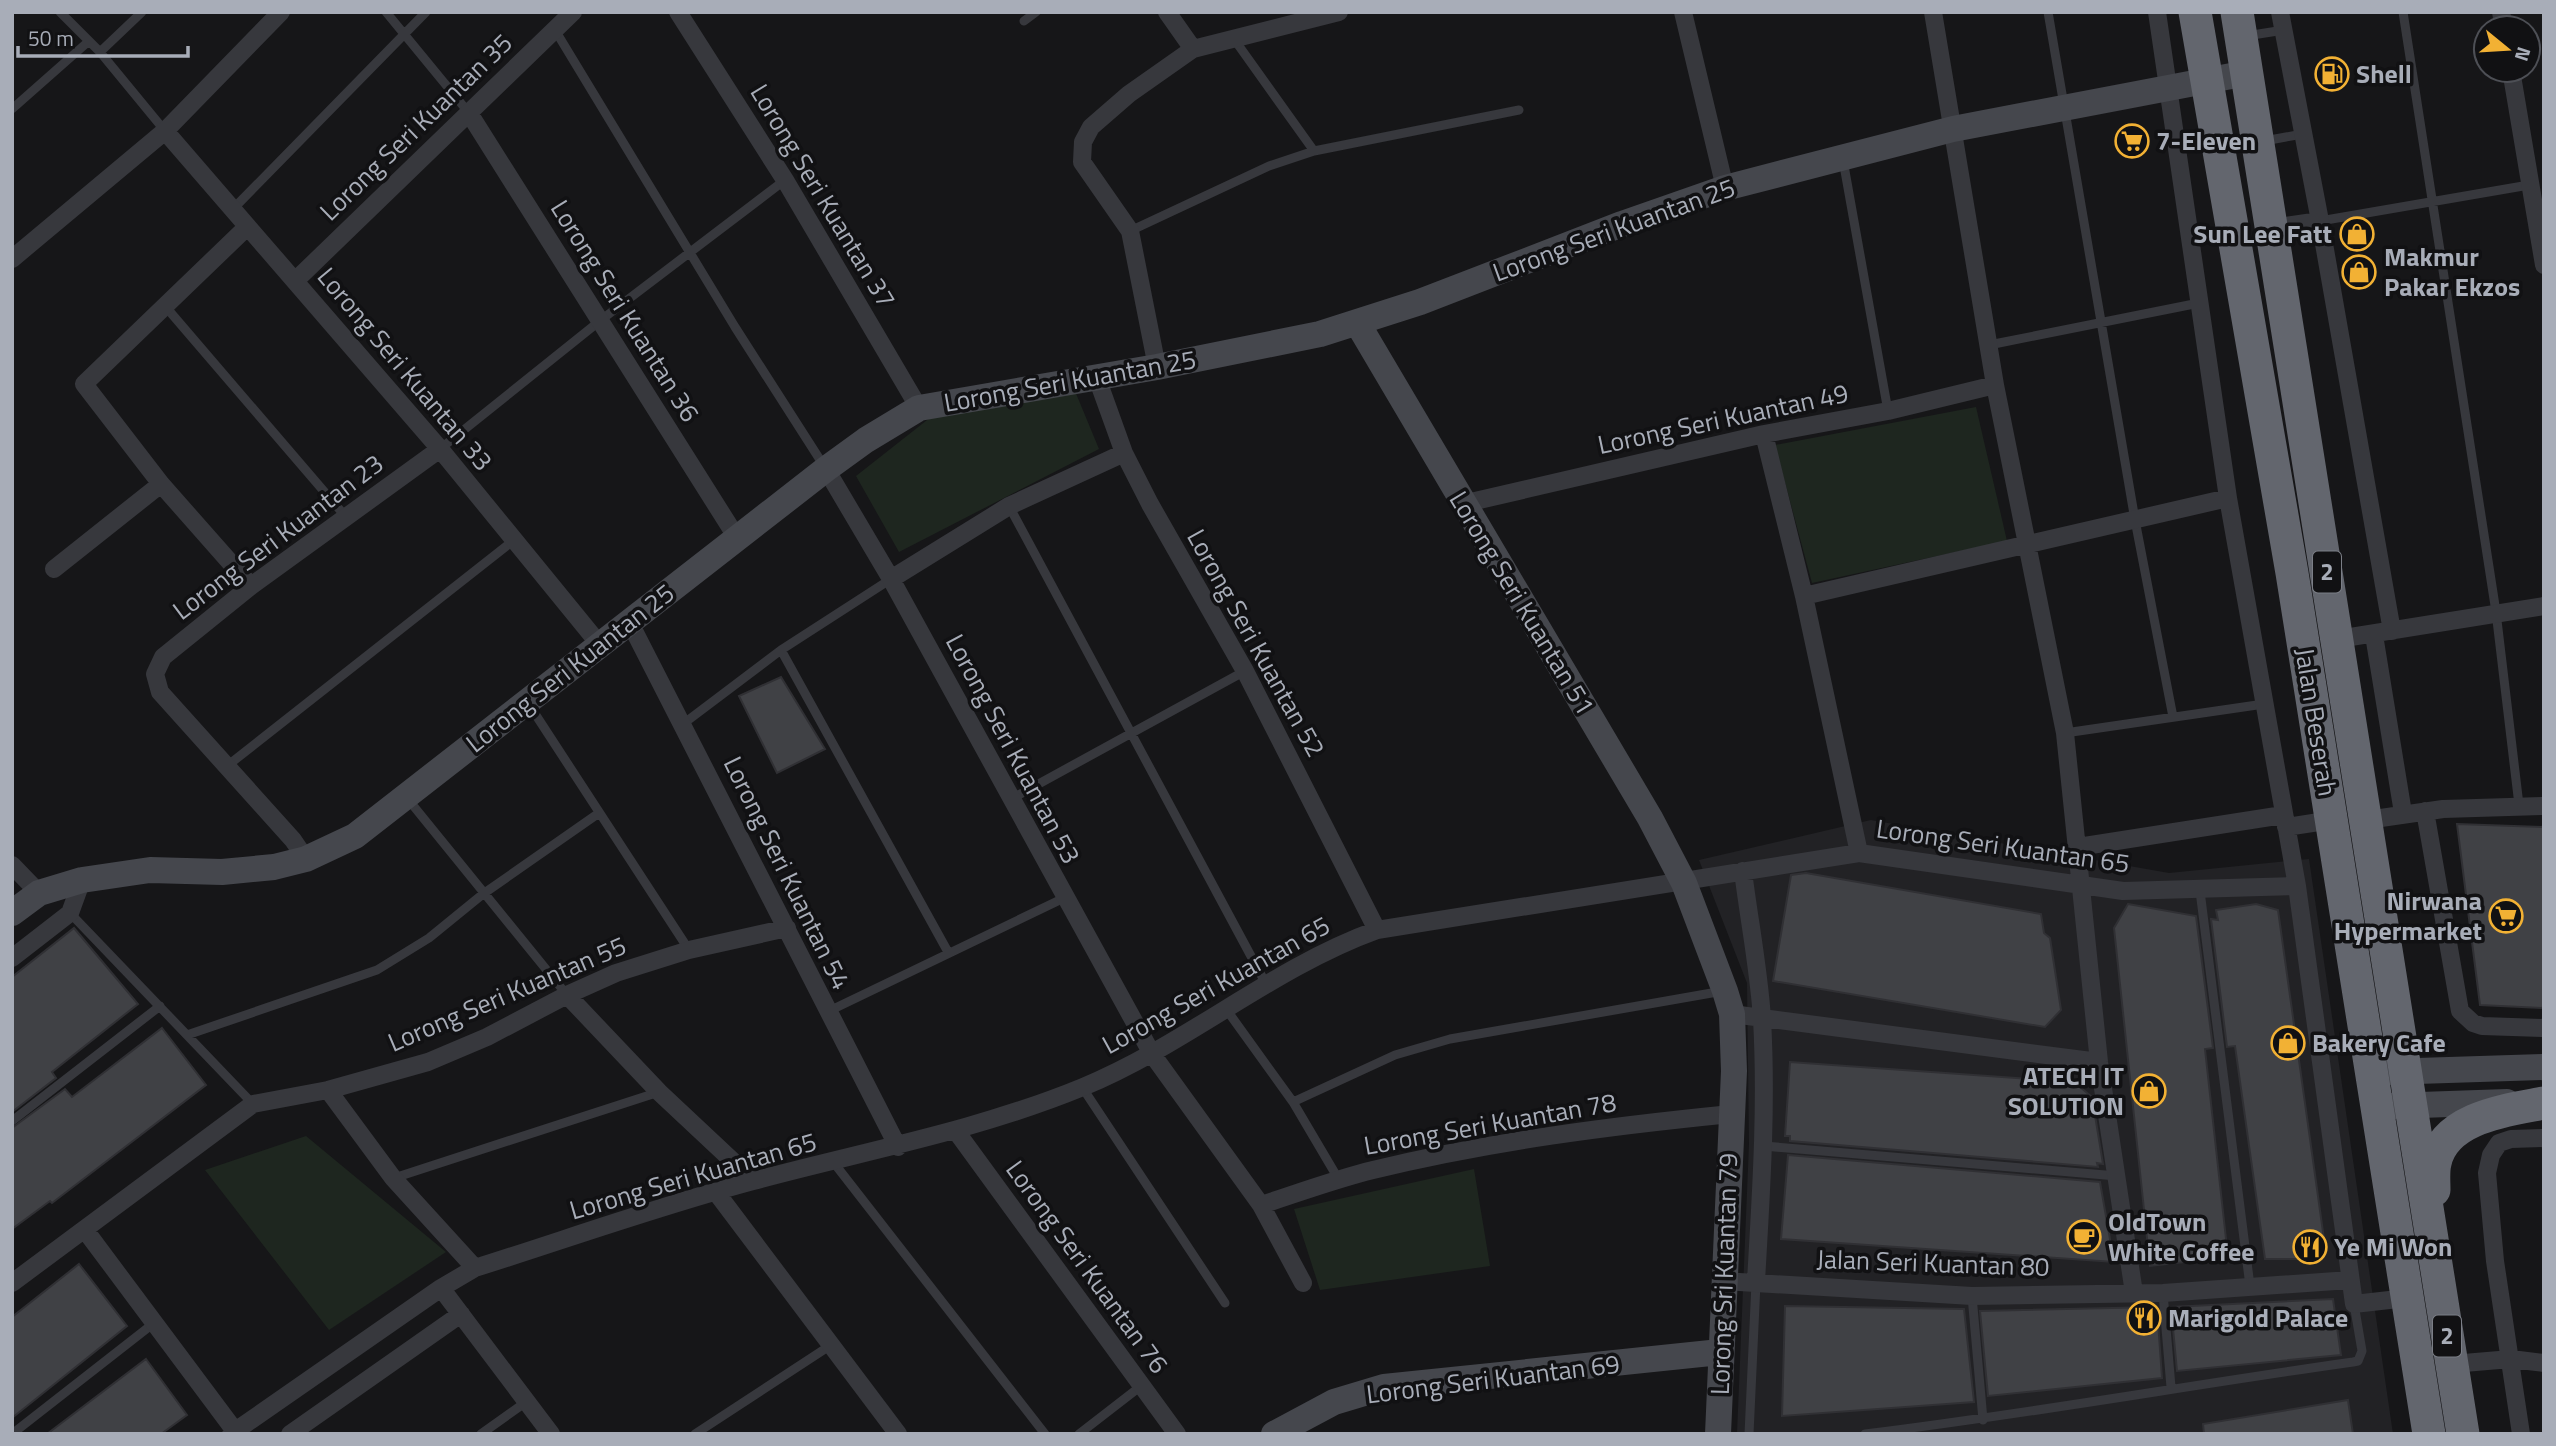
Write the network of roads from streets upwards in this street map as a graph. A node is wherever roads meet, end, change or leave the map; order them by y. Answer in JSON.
{"nodes":[{"id":1,"x":281,"y":12,"type":"edge"},
{"id":2,"x":573,"y":12,"type":"edge"},
{"id":3,"x":678,"y":12,"type":"edge"},
{"id":4,"x":1167,"y":12,"type":"edge"},
{"id":5,"x":1339,"y":12,"type":"edge"},
{"id":6,"x":1683,"y":12,"type":"edge"},
{"id":7,"x":1933,"y":12,"type":"edge"},
{"id":8,"x":2157,"y":12,"type":"edge"},
{"id":9,"x":2195,"y":12,"type":"edge"},
{"id":10,"x":2280,"y":12,"type":"edge"},
{"id":11,"x":2239,"y":25,"type":"edge"},
{"id":12,"x":1193,"y":49,"type":"junction"},
{"id":13,"x":2247,"y":73,"type":"junction"},
{"id":14,"x":2206,"y":80,"type":"junction"},
{"id":15,"x":2513,"y":84,"type":"edge"},
{"id":16,"x":2167,"y":87,"type":"junction"},
{"id":17,"x":468,"y":113,"type":"junction"},
{"id":18,"x":1953,"y":129,"type":"junction"},
{"id":19,"x":165,"y":131,"type":"junction"},
{"id":20,"x":1725,"y":188,"type":"junction"},
{"id":21,"x":2320,"y":221,"type":"junction"},
{"id":22,"x":247,"y":228,"type":"junction"},
{"id":23,"x":2271,"y":228,"type":"junction"},
{"id":24,"x":12,"y":259,"type":"edge"},
{"id":25,"x":2544,"y":265,"type":"edge"},
{"id":26,"x":296,"y":280,"type":"junction"},
{"id":27,"x":1358,"y":324,"type":"junction"},
{"id":28,"x":1157,"y":367,"type":"junction"},
{"id":29,"x":1097,"y":378,"type":"junction"},
{"id":30,"x":1995,"y":385,"type":"junction"},
{"id":31,"x":919,"y":408,"type":"junction"},
{"id":32,"x":1764,"y":434,"type":"junction"},
{"id":33,"x":440,"y":449,"type":"junction"},
{"id":34,"x":1124,"y":453,"type":"junction"},
{"id":35,"x":826,"y":469,"type":"junction"},
{"id":36,"x":161,"y":484,"type":"junction"},
{"id":37,"x":2228,"y":498,"type":"junction"},
{"id":38,"x":1462,"y":504,"type":"junction"},
{"id":39,"x":737,"y":538,"type":"junction"},
{"id":40,"x":2027,"y":545,"type":"junction"},
{"id":41,"x":54,"y":569,"type":"dead end"},
{"id":42,"x":891,"y":579,"type":"junction"},
{"id":43,"x":251,"y":586,"type":"junction"},
{"id":44,"x":1804,"y":596,"type":"junction"},
{"id":45,"x":2544,"y":606,"type":"edge"},
{"id":46,"x":629,"y":621,"type":"junction"},
{"id":47,"x":2392,"y":631,"type":"junction"},
{"id":48,"x":2374,"y":635,"type":"junction"},
{"id":49,"x":2338,"y":639,"type":"junction"},
{"id":50,"x":600,"y":645,"type":"junction"},
{"id":51,"x":2544,"y":806,"type":"edge"},
{"id":52,"x":2425,"y":811,"type":"junction"},
{"id":53,"x":2403,"y":813,"type":"junction"},
{"id":54,"x":2332,"y":820,"type":"junction"},
{"id":55,"x":2367,"y":820,"type":"junction"},
{"id":56,"x":2285,"y":821,"type":"junction"},
{"id":57,"x":2078,"y":847,"type":"junction"},
{"id":58,"x":1859,"y":853,"type":"junction"},
{"id":59,"x":306,"y":859,"type":"junction"},
{"id":60,"x":12,"y":865,"type":"edge"},
{"id":61,"x":1743,"y":871,"type":"junction"},
{"id":62,"x":82,"y":880,"type":"junction"},
{"id":63,"x":1684,"y":883,"type":"junction"},
{"id":64,"x":2297,"y":886,"type":"junction"},
{"id":65,"x":2082,"y":887,"type":"junction"},
{"id":66,"x":39,"y":893,"type":"junction"},
{"id":67,"x":12,"y":913,"type":"edge"},
{"id":68,"x":787,"y":928,"type":"junction"},
{"id":69,"x":1377,"y":930,"type":"junction"},
{"id":70,"x":12,"y":958,"type":"edge"},
{"id":71,"x":567,"y":995,"type":"junction"},
{"id":72,"x":1728,"y":1003,"type":"junction"},
{"id":73,"x":1762,"y":1016,"type":"junction"},
{"id":74,"x":2544,"y":1028,"type":"edge"},
{"id":75,"x":1152,"y":1054,"type":"junction"},
{"id":76,"x":2099,"y":1062,"type":"junction"},
{"id":77,"x":2544,"y":1067,"type":"edge"},
{"id":78,"x":2370,"y":1072,"type":"junction"},
{"id":79,"x":2406,"y":1072,"type":"junction"},
{"id":80,"x":328,"y":1090,"type":"junction"},
{"id":81,"x":2544,"y":1102,"type":"edge"},
{"id":82,"x":2411,"y":1105,"type":"junction"},
{"id":83,"x":2376,"y":1107,"type":"junction"},
{"id":84,"x":1731,"y":1114,"type":"junction"},
{"id":85,"x":956,"y":1131,"type":"junction"},
{"id":86,"x":2544,"y":1138,"type":"edge"},
{"id":87,"x":898,"y":1147,"type":"junction"},
{"id":88,"x":754,"y":1181,"type":"junction"},
{"id":89,"x":716,"y":1192,"type":"junction"},
{"id":90,"x":1261,"y":1205,"type":"junction"},
{"id":91,"x":85,"y":1230,"type":"junction"},
{"id":92,"x":2432,"y":1239,"type":"junction"},
{"id":93,"x":475,"y":1269,"type":"junction"},
{"id":94,"x":2350,"y":1280,"type":"junction"},
{"id":95,"x":1723,"y":1281,"type":"junction"},
{"id":96,"x":1756,"y":1281,"type":"junction"},
{"id":97,"x":12,"y":1283,"type":"edge"},
{"id":98,"x":1303,"y":1283,"type":"dead end"},
{"id":99,"x":441,"y":1287,"type":"junction"},
{"id":100,"x":2134,"y":1293,"type":"junction"},
{"id":101,"x":2407,"y":1298,"type":"junction"},
{"id":102,"x":461,"y":1314,"type":"junction"},
{"id":103,"x":1720,"y":1352,"type":"junction"},
{"id":104,"x":2511,"y":1359,"type":"junction"},
{"id":105,"x":2544,"y":1363,"type":"edge"},
{"id":106,"x":2452,"y":1364,"type":"junction"},
{"id":107,"x":1286,"y":1431,"type":"edge"},
{"id":108,"x":233,"y":1432,"type":"edge"},
{"id":109,"x":290,"y":1434,"type":"edge"},
{"id":110,"x":551,"y":1434,"type":"edge"},
{"id":111,"x":898,"y":1434,"type":"edge"},
{"id":112,"x":1177,"y":1434,"type":"edge"},
{"id":113,"x":1718,"y":1434,"type":"edge"},
{"id":114,"x":2429,"y":1434,"type":"edge"},
{"id":115,"x":2463,"y":1434,"type":"edge"},
{"id":116,"x":2521,"y":1434,"type":"edge"}],
"edges":[{"from":1,"to":19,"type":"street"},
{"from":2,"to":17,"type":"street","name":"Lorong Seri Kuantan 35"},
{"from":3,"to":31,"type":"street","name":"Lorong Seri Kuantan 37"},
{"from":4,"to":12,"type":"street"},
{"from":5,"to":12,"type":"street"},
{"from":6,"to":20,"type":"street"},
{"from":7,"to":18,"type":"street"},
{"from":8,"to":16,"type":"street"},
{"from":9,"to":14,"type":"highway","name":"Jalan Beserah","number":"2"},
{"from":10,"to":21,"type":"street"},
{"from":11,"to":13,"type":"highway","name":"Jalan Beserah","number":"2"},
{"from":12,"to":28,"type":"street"},
{"from":13,"to":14,"type":"street","name":"Lorong Seri Kuantan 25"},
{"from":13,"to":23,"type":"highway","name":"Jalan Beserah","number":"2"},
{"from":14,"to":16,"type":"street","name":"Lorong Seri Kuantan 25"},
{"from":14,"to":54,"type":"highway","name":"Jalan Beserah","number":"2"},
{"from":15,"to":25,"type":"street"},
{"from":16,"to":18,"type":"street","name":"Lorong Seri Kuantan 25"},
{"from":16,"to":37,"type":"street"},
{"from":17,"to":26,"type":"street","name":"Lorong Seri Kuantan 35"},
{"from":17,"to":39,"type":"street","name":"Lorong Seri Kuantan 36"},
{"from":18,"to":20,"type":"street","name":"Lorong Seri Kuantan 25"},
{"from":18,"to":30,"type":"street"},
{"from":19,"to":22,"type":"street","name":"Lorong Seri Kuantan 33"},
{"from":19,"to":24,"type":"street"},
{"from":20,"to":27,"type":"street","name":"Lorong Seri Kuantan 25"},
{"from":21,"to":23,"type":"street"},
{"from":21,"to":47,"type":"street"},
{"from":22,"to":26,"type":"street","name":"Lorong Seri Kuantan 33"},
{"from":22,"to":36,"type":"street"},
{"from":23,"to":49,"type":"highway","name":"Jalan Beserah","number":"2"},
{"from":26,"to":33,"type":"street","name":"Lorong Seri Kuantan 33"},
{"from":27,"to":28,"type":"street","name":"Lorong Seri Kuantan 25"},
{"from":27,"to":38,"type":"street","name":"Lorong Seri Kuantan 51"},
{"from":28,"to":29,"type":"street","name":"Lorong Seri Kuantan 25"},
{"from":29,"to":31,"type":"street","name":"Lorong Seri Kuantan 25"},
{"from":29,"to":34,"type":"street","name":"Lorong Seri Kuantan 52"},
{"from":30,"to":32,"type":"street","name":"Lorong Seri Kuantan 49"},
{"from":30,"to":40,"type":"street"},
{"from":31,"to":35,"type":"street","name":"Lorong Seri Kuantan 25"},
{"from":32,"to":38,"type":"street","name":"Lorong Seri Kuantan 49"},
{"from":32,"to":44,"type":"street"},
{"from":33,"to":43,"type":"street","name":"Lorong Seri Kuantan 23"},
{"from":33,"to":50,"type":"street","name":"Lorong Seri Kuantan 33"},
{"from":34,"to":42,"type":"street"},
{"from":34,"to":69,"type":"street","name":"Lorong Seri Kuantan 52"},
{"from":35,"to":39,"type":"street","name":"Lorong Seri Kuantan 25"},
{"from":35,"to":42,"type":"street","name":"Lorong Seri Kuantan 53"},
{"from":36,"to":41,"type":"street"},
{"from":36,"to":43,"type":"street"},
{"from":37,"to":40,"type":"street"},
{"from":37,"to":56,"type":"street"},
{"from":38,"to":63,"type":"street","name":"Lorong Seri Kuantan 51"},
{"from":39,"to":46,"type":"street","name":"Lorong Seri Kuantan 25"},
{"from":40,"to":44,"type":"street"},
{"from":40,"to":57,"type":"street"},
{"from":42,"to":75,"type":"street","name":"Lorong Seri Kuantan 53"},
{"from":43,"to":59,"type":"street","name":"Lorong Seri Kuantan 23"},
{"from":44,"to":58,"type":"street"},
{"from":45,"to":47,"type":"street"},
{"from":46,"to":50,"type":"street","name":"Lorong Seri Kuantan 25"},
{"from":46,"to":68,"type":"street","name":"Lorong Seri Kuantan 54"},
{"from":47,"to":48,"type":"street"},
{"from":48,"to":49,"type":"street"},
{"from":48,"to":53,"type":"street"},
{"from":49,"to":55,"type":"highway","name":"Jalan Beserah","number":"2"},
{"from":50,"to":59,"type":"street","name":"Lorong Seri Kuantan 25"},
{"from":51,"to":52,"type":"street"},
{"from":52,"to":53,"type":"street"},
{"from":52,"to":74,"type":"street"},
{"from":53,"to":55,"type":"street"},
{"from":54,"to":56,"type":"street"},
{"from":54,"to":78,"type":"highway","name":"Jalan Beserah","number":"2"},
{"from":55,"to":79,"type":"highway","name":"Jalan Beserah","number":"2"},
{"from":56,"to":57,"type":"street"},
{"from":56,"to":64,"type":"street"},
{"from":57,"to":65,"type":"street"},
{"from":58,"to":61,"type":"street","name":"Lorong Seri Kuantan 65"},
{"from":58,"to":65,"type":"street","name":"Lorong Seri Kuantan 65"},
{"from":59,"to":62,"type":"street","name":"Lorong Seri Kuantan 25"},
{"from":60,"to":66,"type":"street"},
{"from":61,"to":63,"type":"street","name":"Lorong Seri Kuantan 65"},
{"from":61,"to":73,"type":"street"},
{"from":62,"to":66,"type":"street","name":"Lorong Seri Kuantan 25"},
{"from":62,"to":70,"type":"street"},
{"from":63,"to":69,"type":"street","name":"Lorong Seri Kuantan 65"},
{"from":63,"to":72,"type":"street","name":"Lorong Seri Kuantan 51"},
{"from":64,"to":65,"type":"street","name":"Lorong Seri Kuantan 65"},
{"from":64,"to":94,"type":"street"},
{"from":65,"to":76,"type":"street"},
{"from":66,"to":67,"type":"street","name":"Lorong Seri Kuantan 25"},
{"from":68,"to":71,"type":"street","name":"Lorong Seri Kuantan 55"},
{"from":68,"to":87,"type":"street","name":"Lorong Seri Kuantan 54"},
{"from":69,"to":75,"type":"street","name":"Lorong Seri Kuantan 65"},
{"from":71,"to":80,"type":"street","name":"Lorong Seri Kuantan 55"},
{"from":71,"to":88,"type":"street"},
{"from":72,"to":73,"type":"street"},
{"from":72,"to":84,"type":"street","name":"Lorong Sri Kuantan 79"},
{"from":73,"to":76,"type":"street"},
{"from":73,"to":96,"type":"street"},
{"from":75,"to":85,"type":"street","name":"Lorong Seri Kuantan 65"},
{"from":75,"to":90,"type":"street","name":"Lorong Seri Kuantan 53"},
{"from":76,"to":100,"type":"street"},
{"from":77,"to":79,"type":"street"},
{"from":78,"to":79,"type":"street"},
{"from":78,"to":83,"type":"highway","name":"Jalan Beserah","number":"2"},
{"from":79,"to":82,"type":"highway","name":"Jalan Beserah","number":"2"},
{"from":80,"to":91,"type":"street","name":"Lorong Seri Kuantan 55"},
{"from":80,"to":93,"type":"street"},
{"from":81,"to":82,"type":"street"},
{"from":81,"to":92,"type":"highway"},
{"from":82,"to":83,"type":"street"},
{"from":82,"to":92,"type":"highway","name":"Jalan Beserah","number":"2"},
{"from":83,"to":101,"type":"highway","name":"Jalan Beserah","number":"2"},
{"from":84,"to":90,"type":"street","name":"Lorong Seri Kuantan 78"},
{"from":84,"to":95,"type":"street","name":"Lorong Sri Kuantan 79"},
{"from":85,"to":87,"type":"street","name":"Lorong Seri Kuantan 65"},
{"from":85,"to":112,"type":"street","name":"Lorong Seri Kuantan 76"},
{"from":86,"to":104,"type":"street"},
{"from":87,"to":88,"type":"street","name":"Lorong Seri Kuantan 65"},
{"from":88,"to":89,"type":"street","name":"Lorong Seri Kuantan 65"},
{"from":89,"to":93,"type":"street","name":"Lorong Seri Kuantan 65"},
{"from":89,"to":111,"type":"street"},
{"from":90,"to":98,"type":"street","name":"Lorong Seri Kuantan 53"},
{"from":91,"to":97,"type":"street","name":"Lorong Seri Kuantan 55"},
{"from":91,"to":108,"type":"street"},
{"from":92,"to":106,"type":"highway","name":"Jalan Beserah","number":"2"},
{"from":93,"to":99,"type":"street","name":"Lorong Seri Kuantan 65"},
{"from":94,"to":100,"type":"street","name":"Jalan Seri Kuantan 80"},
{"from":94,"to":101,"type":"street"},
{"from":95,"to":96,"type":"street","name":"Jalan Seri Kuantan 80"},
{"from":95,"to":103,"type":"street","name":"Lorong Sri Kuantan 79"},
{"from":96,"to":100,"type":"street","name":"Jalan Seri Kuantan 80"},
{"from":99,"to":102,"type":"street"},
{"from":99,"to":108,"type":"street","name":"Lorong Seri Kuantan 65"},
{"from":101,"to":114,"type":"highway","name":"Jalan Beserah","number":"2"},
{"from":102,"to":109,"type":"street"},
{"from":102,"to":110,"type":"street"},
{"from":103,"to":107,"type":"street","name":"Lorong Seri Kuantan 69"},
{"from":103,"to":113,"type":"street","name":"Lorong Sri Kuantan 79"},
{"from":104,"to":105,"type":"street"},
{"from":104,"to":106,"type":"street"},
{"from":104,"to":116,"type":"street"},
{"from":106,"to":115,"type":"highway","name":"Jalan Beserah","number":"2"}]}
